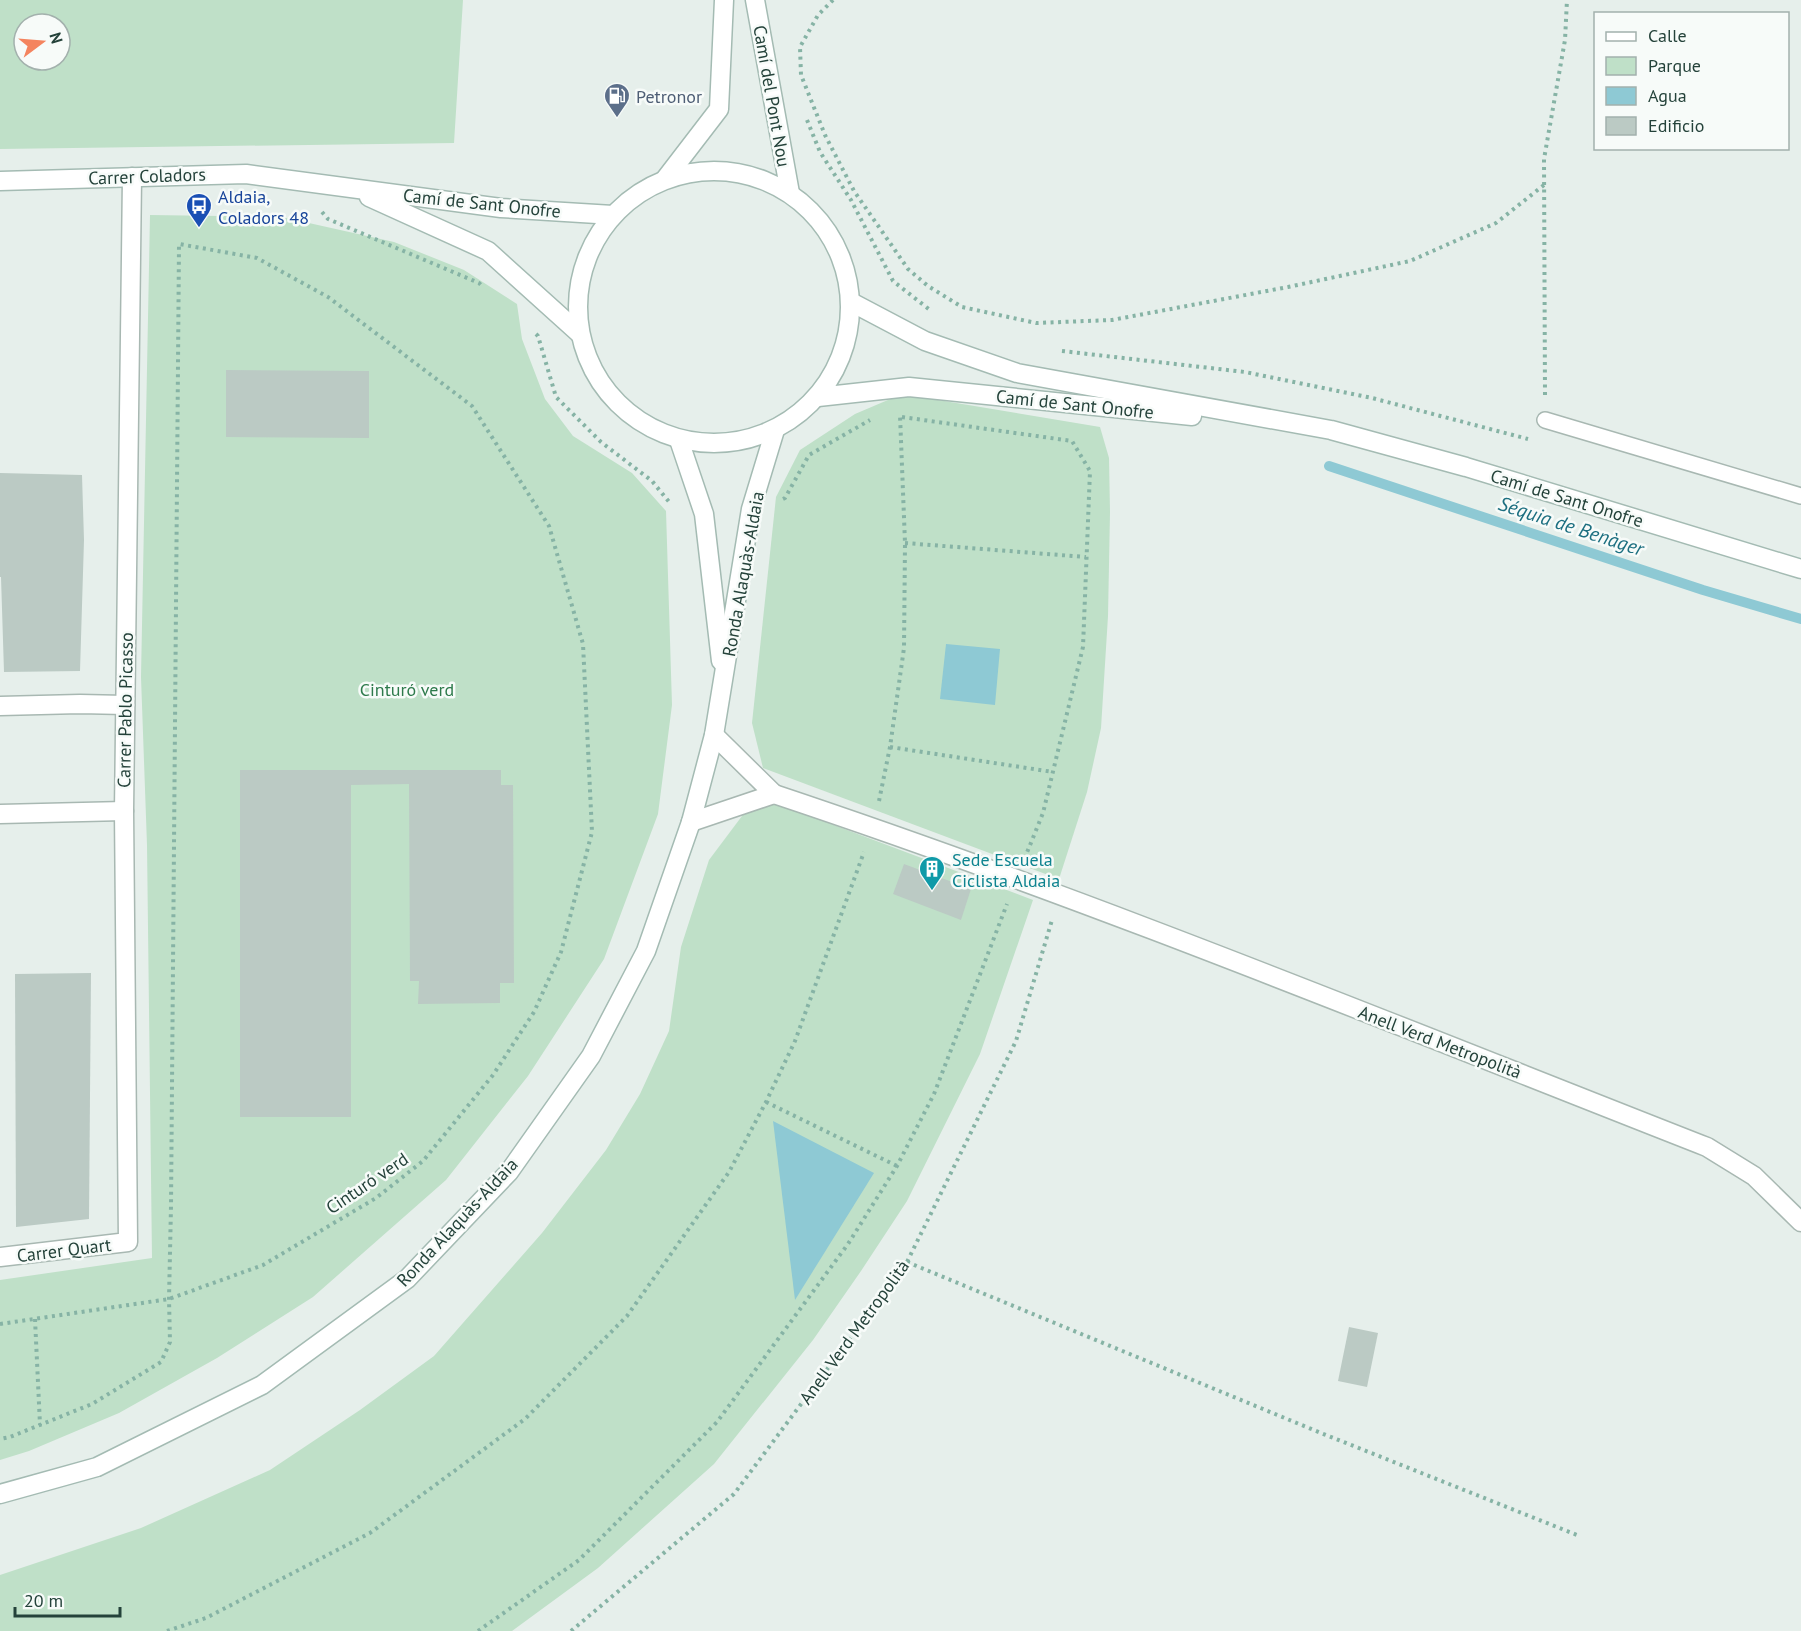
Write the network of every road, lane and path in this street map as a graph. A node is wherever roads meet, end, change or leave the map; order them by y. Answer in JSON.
{"nodes":[{"id":1,"x":724,"y":0,"type":"edge"},
{"id":2,"x":755,"y":0,"type":"edge"},
{"id":3,"x":833,"y":0,"type":"edge"},
{"id":4,"x":1567,"y":0,"type":"edge"},
{"id":5,"x":804,"y":112,"type":"dead end"},
{"id":6,"x":132,"y":177,"type":"junction"},
{"id":7,"x":666,"y":178,"type":"junction"},
{"id":8,"x":294,"y":180,"type":"junction"},
{"id":9,"x":0,"y":181,"type":"edge"},
{"id":10,"x":1545,"y":184,"type":"junction"},
{"id":11,"x":351,"y":189,"type":"junction"},
{"id":12,"x":790,"y":193,"type":"junction"},
{"id":13,"x":613,"y":215,"type":"junction"},
{"id":14,"x":487,"y":291,"type":"dead end"},
{"id":15,"x":851,"y":302,"type":"junction"},
{"id":16,"x":934,"y":313,"type":"dead end"},
{"id":17,"x":530,"y":329,"type":"dead end"},
{"id":18,"x":580,"y":333,"type":"junction"},
{"id":19,"x":1058,"y":350,"type":"dead end"},
{"id":20,"x":818,"y":397,"type":"junction"},
{"id":21,"x":891,"y":415,"type":"dead end"},
{"id":22,"x":899,"y":417,"type":"junction"},
{"id":23,"x":873,"y":418,"type":"dead end"},
{"id":24,"x":1545,"y":420,"type":"joint"},
{"id":25,"x":775,"y":430,"type":"junction"},
{"id":26,"x":1331,"y":430,"type":"junction"},
{"id":27,"x":679,"y":440,"type":"junction"},
{"id":28,"x":1529,"y":440,"type":"dead end"},
{"id":29,"x":1801,"y":496,"type":"edge"},
{"id":30,"x":774,"y":502,"type":"dead end"},
{"id":31,"x":675,"y":510,"type":"dead end"},
{"id":32,"x":905,"y":543,"type":"junction"},
{"id":33,"x":1086,"y":557,"type":"junction"},
{"id":34,"x":1801,"y":569,"type":"edge"},
{"id":35,"x":723,"y":684,"type":"junction"},
{"id":36,"x":125,"y":705,"type":"junction"},
{"id":37,"x":0,"y":706,"type":"edge"},
{"id":38,"x":714,"y":735,"type":"junction"},
{"id":39,"x":890,"y":747,"type":"junction"},
{"id":40,"x":1053,"y":772,"type":"junction"},
{"id":41,"x":774,"y":794,"type":"junction"},
{"id":42,"x":124,"y":812,"type":"junction"},
{"id":43,"x":0,"y":814,"type":"edge"},
{"id":44,"x":691,"y":822,"type":"junction"},
{"id":45,"x":873,"y":827,"type":"junction"},
{"id":46,"x":1017,"y":879,"type":"junction"},
{"id":47,"x":1060,"y":894,"type":"junction"},
{"id":48,"x":766,"y":1102,"type":"junction"},
{"id":49,"x":897,"y":1166,"type":"junction"},
{"id":50,"x":1801,"y":1222,"type":"edge"},
{"id":51,"x":128,"y":1242,"type":"joint"},
{"id":52,"x":0,"y":1257,"type":"edge"},
{"id":53,"x":908,"y":1262,"type":"junction"},
{"id":54,"x":169,"y":1299,"type":"junction"},
{"id":55,"x":35,"y":1319,"type":"junction"},
{"id":56,"x":0,"y":1324,"type":"edge"},
{"id":57,"x":40,"y":1425,"type":"junction"},
{"id":58,"x":0,"y":1439,"type":"edge"},
{"id":59,"x":0,"y":1494,"type":"edge"},
{"id":60,"x":1577,"y":1535,"type":"dead end"},
{"id":61,"x":167,"y":1631,"type":"edge"},
{"id":62,"x":478,"y":1631,"type":"edge"},
{"id":63,"x":571,"y":1631,"type":"edge"}],
"edges":[{"from":1,"to":7,"type":"street","name":"Camí del Pont Nou"},
{"from":2,"to":12,"type":"street","name":"Camí del Pont Nou"},
{"from":3,"to":10,"type":"path"},
{"from":4,"to":10,"type":"path"},
{"from":5,"to":16,"type":"path"},
{"from":6,"to":8,"type":"street","name":"Carrer Coladors"},
{"from":6,"to":9,"type":"street","name":"Carrer Coladors"},
{"from":6,"to":36,"type":"street","name":"Carrer Pablo Picasso"},
{"from":7,"to":12,"type":"street"},
{"from":7,"to":13,"type":"street"},
{"from":8,"to":11,"type":"street","name":"Camí de Sant Onofre"},
{"from":8,"to":14,"type":"path"},
{"from":10,"to":24,"type":"path"},
{"from":11,"to":13,"type":"street","name":"Camí de Sant Onofre"},
{"from":11,"to":18,"type":"street","name":"Camí de Sant Onofre"},
{"from":12,"to":15,"type":"street"},
{"from":13,"to":18,"type":"street"},
{"from":15,"to":20,"type":"street"},
{"from":15,"to":26,"type":"street","name":"Camí de Sant Onofre"},
{"from":17,"to":31,"type":"path"},
{"from":18,"to":27,"type":"street"},
{"from":19,"to":28,"type":"path"},
{"from":20,"to":25,"type":"street"},
{"from":20,"to":26,"type":"street","name":"Camí de Sant Onofre"},
{"from":21,"to":22,"type":"path"},
{"from":22,"to":32,"type":"path"},
{"from":22,"to":33,"type":"path"},
{"from":23,"to":30,"type":"path"},
{"from":24,"to":29,"type":"lane"},
{"from":25,"to":27,"type":"street"},
{"from":25,"to":35,"type":"street","name":"Ronda Alaquàs-Aldaia"},
{"from":26,"to":34,"type":"street","name":"Camí de Sant Onofre"},
{"from":27,"to":35,"type":"street","name":"Ronda Alaquàs-Aldaia"},
{"from":32,"to":33,"type":"path"},
{"from":32,"to":39,"type":"path"},
{"from":33,"to":40,"type":"path"},
{"from":35,"to":38,"type":"street","name":"Ronda Alaquàs-Aldaia"},
{"from":36,"to":37,"type":"street"},
{"from":36,"to":42,"type":"street","name":"Carrer Pablo Picasso"},
{"from":38,"to":41,"type":"street","name":"Anell Verd Metropolità"},
{"from":38,"to":44,"type":"street","name":"Ronda Alaquàs-Aldaia"},
{"from":39,"to":40,"type":"path"},
{"from":39,"to":45,"type":"path"},
{"from":40,"to":46,"type":"path"},
{"from":41,"to":44,"type":"street"},
{"from":41,"to":45,"type":"street","name":"Anell Verd Metropolità"},
{"from":42,"to":43,"type":"street"},
{"from":42,"to":51,"type":"street","name":"Carrer Pablo Picasso"},
{"from":44,"to":59,"type":"street","name":"Ronda Alaquàs-Aldaia"},
{"from":45,"to":46,"type":"street","name":"Anell Verd Metropolità"},
{"from":45,"to":48,"type":"path"},
{"from":46,"to":47,"type":"street","name":"Anell Verd Metropolità"},
{"from":46,"to":49,"type":"path"},
{"from":47,"to":50,"type":"street","name":"Anell Verd Metropolità"},
{"from":47,"to":53,"type":"path","name":"Anell Verd Metropolità"},
{"from":48,"to":49,"type":"path"},
{"from":48,"to":61,"type":"path"},
{"from":49,"to":62,"type":"path"},
{"from":51,"to":52,"type":"street","name":"Carrer Quart"},
{"from":53,"to":60,"type":"path"},
{"from":53,"to":63,"type":"path","name":"Anell Verd Metropolità"},
{"from":54,"to":54,"type":"path","name":"Cinturó verd"},
{"from":54,"to":55,"type":"path","name":"Cinturó verd"},
{"from":54,"to":57,"type":"path","name":"Cinturó verd"},
{"from":55,"to":56,"type":"path","name":"Cinturó verd"},
{"from":55,"to":57,"type":"path"},
{"from":57,"to":58,"type":"path","name":"Cinturó verd"}]}
